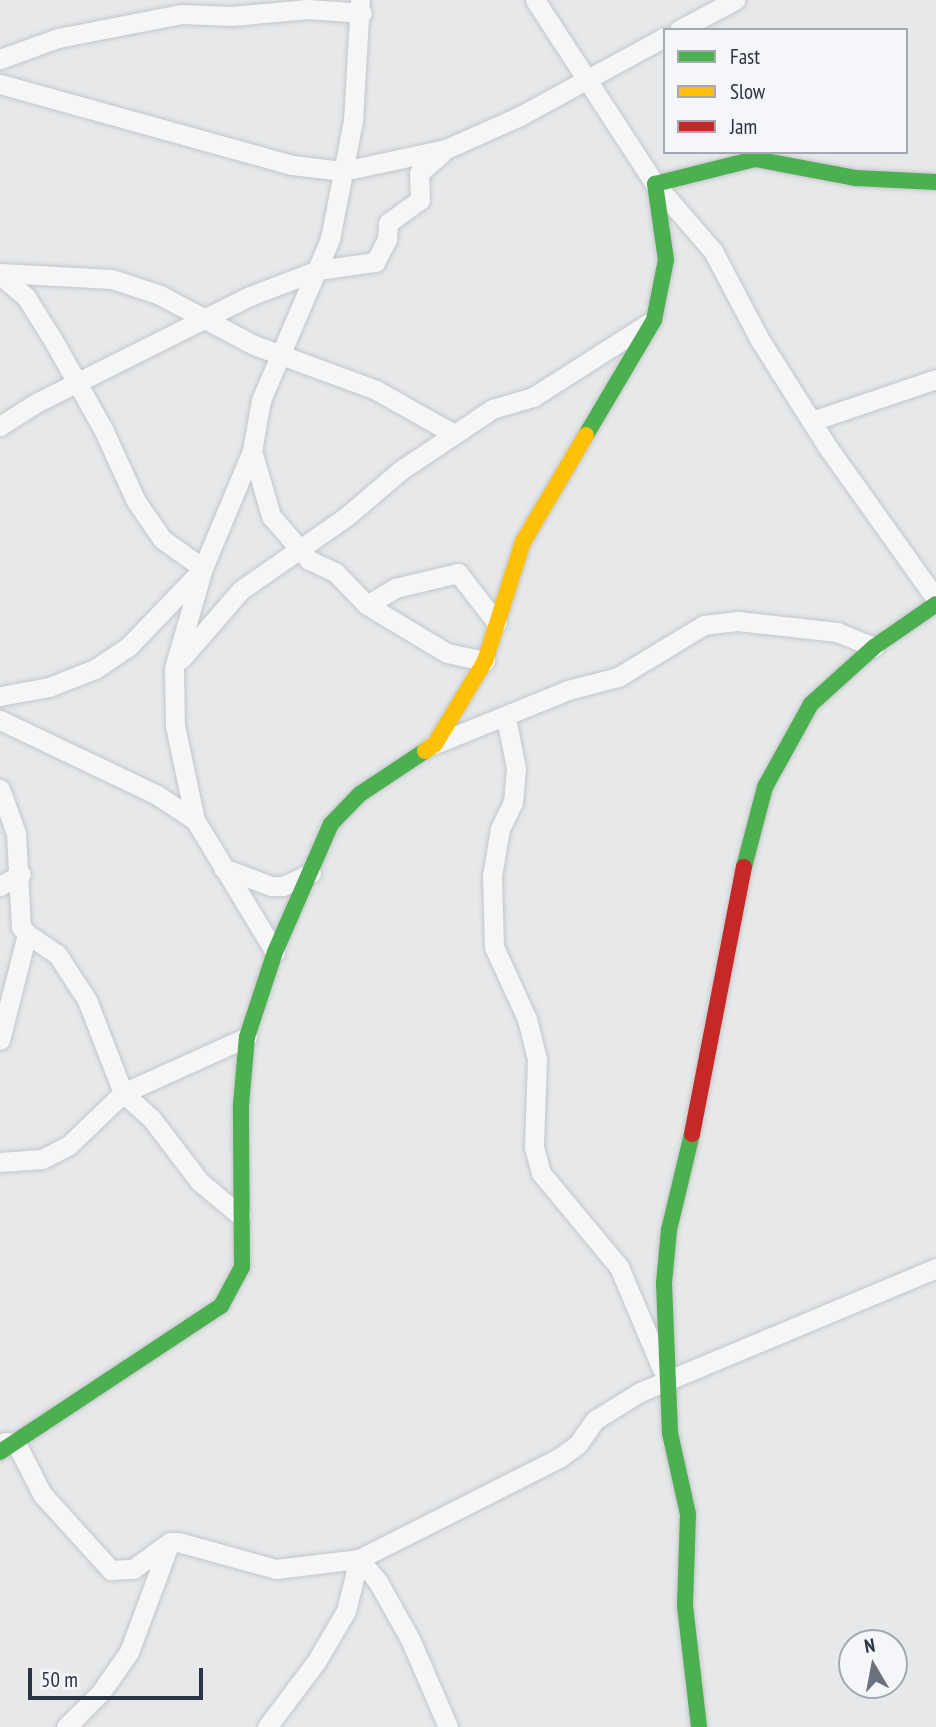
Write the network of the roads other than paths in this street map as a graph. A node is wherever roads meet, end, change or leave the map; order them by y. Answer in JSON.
{"nodes":[{"id":1,"x":535,"y":0,"type":"edge"},
{"id":2,"x":735,"y":0,"type":"edge"},
{"id":3,"x":361,"y":6,"type":"edge"},
{"id":4,"x":683,"y":28,"type":"edge"},
{"id":5,"x":663,"y":38,"type":"edge"},
{"id":6,"x":0,"y":59,"type":"edge"},
{"id":7,"x":589,"y":79,"type":"junction"},
{"id":8,"x":0,"y":84,"type":"edge"},
{"id":9,"x":446,"y":149,"type":"junction"},
{"id":10,"x":343,"y":171,"type":"junction"},
{"id":11,"x":936,"y":182,"type":"edge"},
{"id":12,"x":655,"y":184,"type":"junction"},
{"id":13,"x":318,"y":270,"type":"junction"},
{"id":14,"x":0,"y":274,"type":"edge"},
{"id":15,"x":204,"y":320,"type":"junction"},
{"id":16,"x":654,"y":320,"type":"junction"},
{"id":17,"x":280,"y":353,"type":"junction"},
{"id":18,"x":936,"y":379,"type":"edge"},
{"id":19,"x":79,"y":386,"type":"junction"},
{"id":20,"x":812,"y":421,"type":"junction"},
{"id":21,"x":0,"y":426,"type":"edge"},
{"id":22,"x":454,"y":433,"type":"junction"},
{"id":23,"x":252,"y":451,"type":"junction"},
{"id":24,"x":300,"y":550,"type":"junction"},
{"id":25,"x":203,"y":568,"type":"junction"},
{"id":26,"x":936,"y":602,"type":"edge"},
{"id":27,"x":367,"y":606,"type":"junction"},
{"id":28,"x":497,"y":623,"type":"junction"},
{"id":29,"x":874,"y":647,"type":"junction"},
{"id":30,"x":485,"y":662,"type":"junction"},
{"id":31,"x":174,"y":668,"type":"junction"},
{"id":32,"x":0,"y":696,"type":"edge"},
{"id":33,"x":506,"y":718,"type":"junction"},
{"id":34,"x":0,"y":720,"type":"edge"},
{"id":35,"x":435,"y":744,"type":"junction"},
{"id":36,"x":0,"y":789,"type":"edge"},
{"id":37,"x":195,"y":820,"type":"junction"},
{"id":38,"x":223,"y":868,"type":"junction"},
{"id":39,"x":311,"y":873,"type":"junction"},
{"id":40,"x":21,"y":874,"type":"junction"},
{"id":41,"x":0,"y":886,"type":"edge"},
{"id":42,"x":27,"y":934,"type":"junction"},
{"id":43,"x":275,"y":952,"type":"junction"},
{"id":44,"x":247,"y":1037,"type":"junction"},
{"id":45,"x":0,"y":1040,"type":"edge"},
{"id":46,"x":123,"y":1093,"type":"junction"},
{"id":47,"x":0,"y":1162,"type":"edge"},
{"id":48,"x":241,"y":1216,"type":"junction"},
{"id":49,"x":936,"y":1268,"type":"edge"},
{"id":50,"x":667,"y":1380,"type":"junction"},
{"id":51,"x":5,"y":1446,"type":"edge"},
{"id":52,"x":170,"y":1542,"type":"junction"},
{"id":53,"x":359,"y":1559,"type":"junction"},
{"id":54,"x":66,"y":1727,"type":"edge"},
{"id":55,"x":267,"y":1727,"type":"edge"},
{"id":56,"x":448,"y":1727,"type":"edge"},
{"id":57,"x":699,"y":1727,"type":"edge"}],
"edges":[{"from":1,"to":7,"type":"street"},
{"from":2,"to":4,"type":"street"},
{"from":3,"to":6,"type":"street"},
{"from":3,"to":10,"type":"street"},
{"from":5,"to":7,"type":"street"},
{"from":7,"to":9,"type":"street"},
{"from":7,"to":12,"type":"street"},
{"from":8,"to":10,"type":"street"},
{"from":9,"to":10,"type":"street"},
{"from":9,"to":13,"type":"street"},
{"from":10,"to":13,"type":"street"},
{"from":11,"to":12,"type":"street"},
{"from":12,"to":16,"type":"street"},
{"from":12,"to":20,"type":"street"},
{"from":13,"to":15,"type":"street"},
{"from":13,"to":17,"type":"street"},
{"from":14,"to":15,"type":"street"},
{"from":14,"to":19,"type":"street"},
{"from":15,"to":17,"type":"street"},
{"from":15,"to":19,"type":"street"},
{"from":16,"to":22,"type":"street"},
{"from":16,"to":28,"type":"street"},
{"from":17,"to":22,"type":"street"},
{"from":17,"to":23,"type":"street"},
{"from":18,"to":20,"type":"street"},
{"from":19,"to":21,"type":"street"},
{"from":19,"to":25,"type":"street"},
{"from":20,"to":26,"type":"street"},
{"from":22,"to":24,"type":"street"},
{"from":23,"to":24,"type":"street"},
{"from":23,"to":25,"type":"street"},
{"from":24,"to":27,"type":"street"},
{"from":24,"to":31,"type":"street"},
{"from":25,"to":31,"type":"street"},
{"from":25,"to":32,"type":"street"},
{"from":26,"to":29,"type":"street"},
{"from":27,"to":28,"type":"street"},
{"from":27,"to":30,"type":"street"},
{"from":28,"to":30,"type":"street"},
{"from":29,"to":33,"type":"street"},
{"from":29,"to":50,"type":"street"},
{"from":30,"to":35,"type":"street"},
{"from":31,"to":37,"type":"street"},
{"from":33,"to":35,"type":"street"},
{"from":33,"to":50,"type":"street"},
{"from":34,"to":37,"type":"street"},
{"from":35,"to":39,"type":"street"},
{"from":36,"to":40,"type":"street"},
{"from":37,"to":38,"type":"street"},
{"from":38,"to":39,"type":"street"},
{"from":38,"to":43,"type":"street"},
{"from":39,"to":43,"type":"street"},
{"from":40,"to":41,"type":"street"},
{"from":40,"to":42,"type":"street"},
{"from":42,"to":45,"type":"street"},
{"from":42,"to":46,"type":"street"},
{"from":43,"to":44,"type":"street"},
{"from":44,"to":46,"type":"street"},
{"from":44,"to":48,"type":"street"},
{"from":46,"to":47,"type":"street"},
{"from":46,"to":48,"type":"street"},
{"from":48,"to":51,"type":"street"},
{"from":49,"to":50,"type":"street"},
{"from":50,"to":53,"type":"street"},
{"from":50,"to":57,"type":"street"},
{"from":51,"to":52,"type":"street"},
{"from":52,"to":53,"type":"street"},
{"from":52,"to":54,"type":"street"},
{"from":53,"to":55,"type":"street"},
{"from":53,"to":56,"type":"street"}]}
